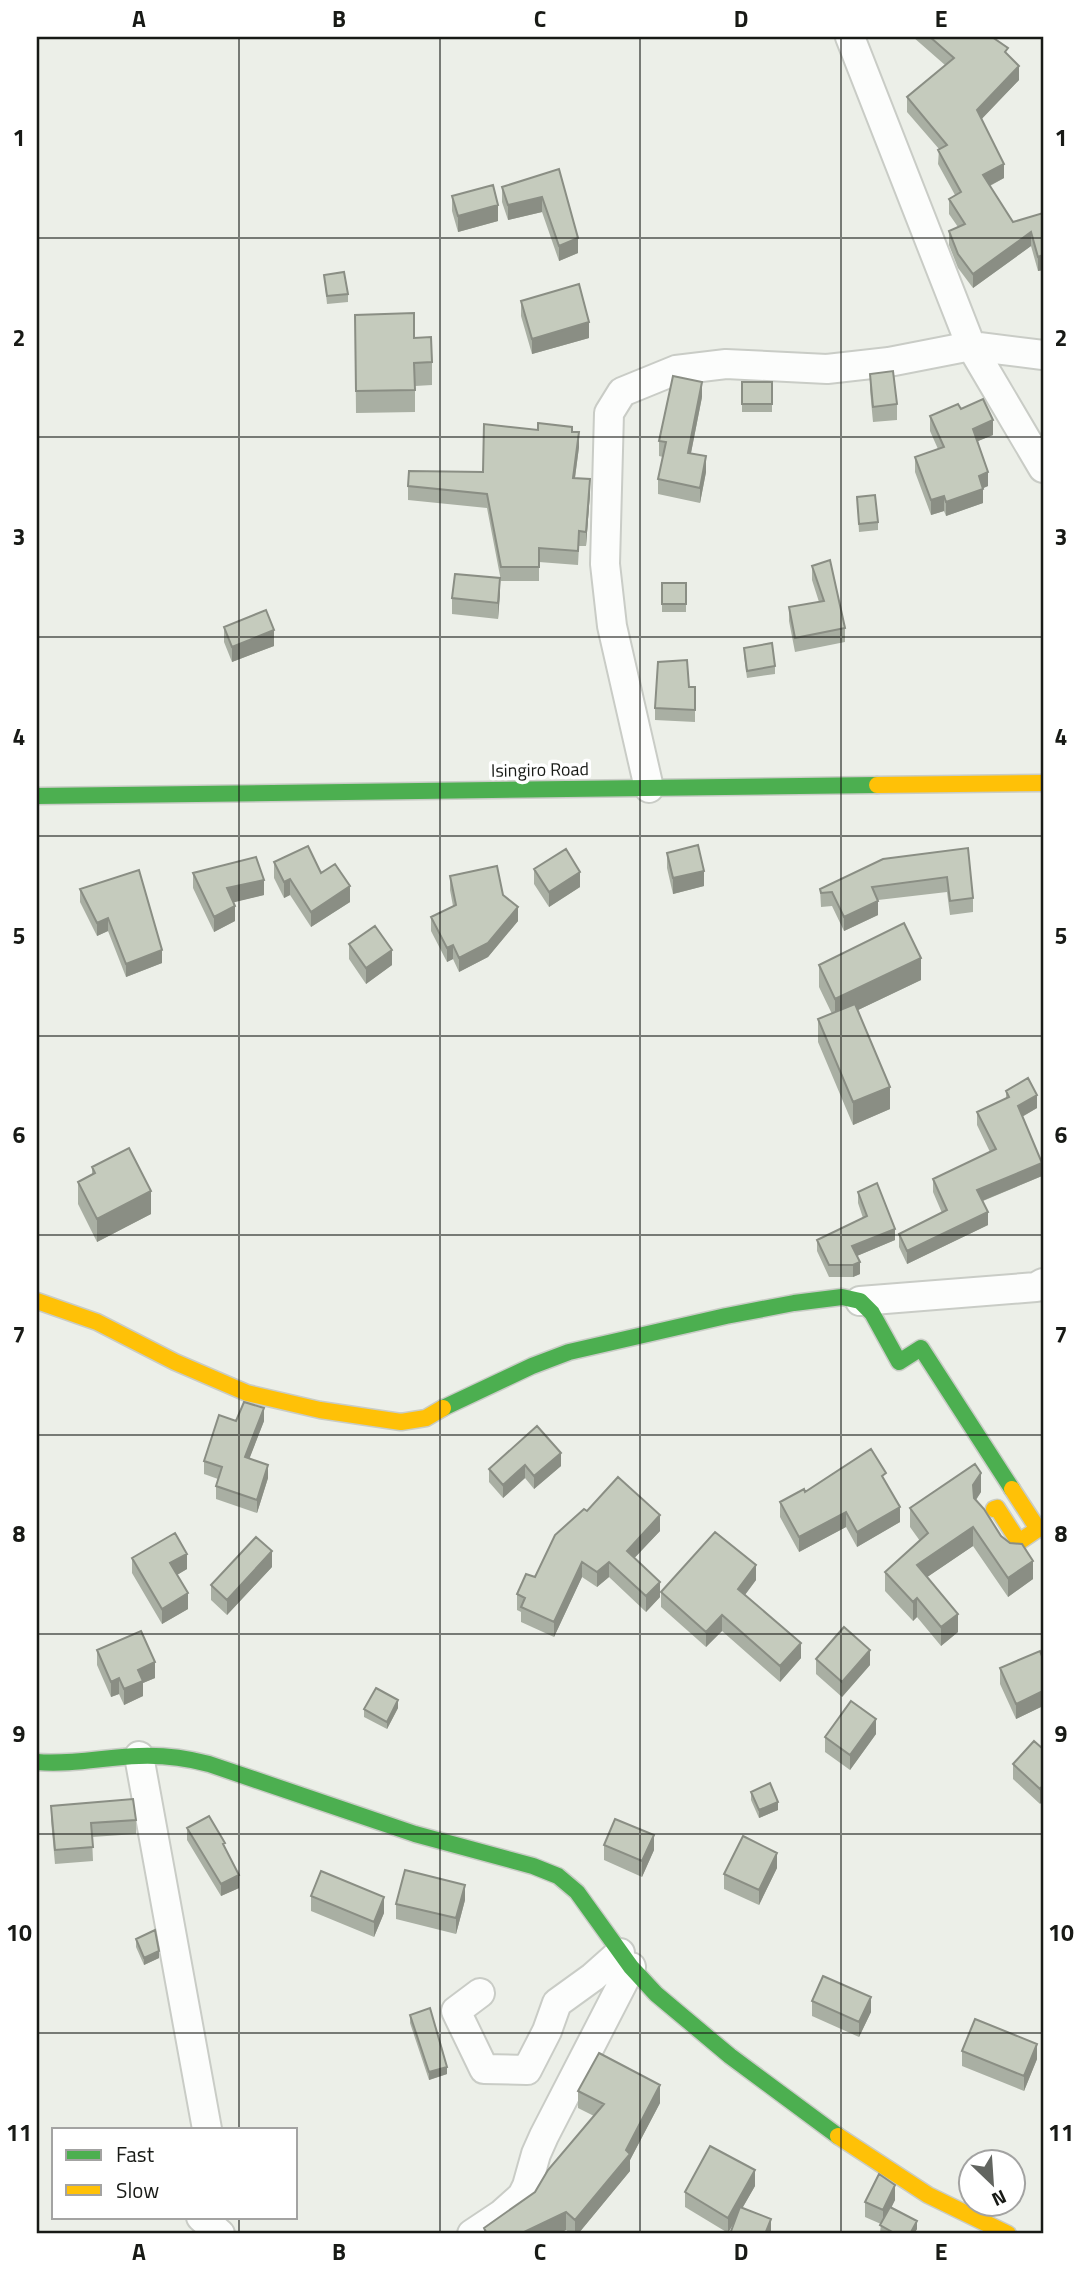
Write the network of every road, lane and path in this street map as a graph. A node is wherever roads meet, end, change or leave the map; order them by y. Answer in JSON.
{"nodes":[{"id":1,"x":850,"y":37,"type":"edge"},
{"id":2,"x":971,"y":346,"type":"junction"},
{"id":3,"x":1043,"y":355,"type":"edge"},
{"id":4,"x":1043,"y":467,"type":"edge"},
{"id":5,"x":1043,"y":783,"type":"edge"},
{"id":6,"x":649,"y":788,"type":"junction"},
{"id":7,"x":37,"y":796,"type":"edge"},
{"id":8,"x":1043,"y":1283,"type":"edge"},
{"id":9,"x":37,"y":1301,"type":"edge"},
{"id":10,"x":860,"y":1301,"type":"junction"},
{"id":11,"x":994,"y":1509,"type":"dead end"},
{"id":12,"x":139,"y":1756,"type":"junction"},
{"id":13,"x":37,"y":1762,"type":"edge"},
{"id":14,"x":626,"y":1960,"type":"junction"},
{"id":15,"x":480,"y":1993,"type":"dead end"},
{"id":16,"x":207,"y":2128,"type":"edge"},
{"id":17,"x":199,"y":2218,"type":"edge"},
{"id":18,"x":201,"y":2218,"type":"edge"},
{"id":19,"x":182,"y":2234,"type":"edge"},
{"id":20,"x":220,"y":2234,"type":"edge"},
{"id":21,"x":472,"y":2234,"type":"edge"},
{"id":22,"x":1008,"y":2234,"type":"edge"}],
"edges":[{"from":1,"to":2,"type":"street"},
{"from":2,"to":3,"type":"street"},
{"from":2,"to":4,"type":"street"},
{"from":2,"to":6,"type":"street"},
{"from":5,"to":6,"type":"street","name":"Isingiro Road"},
{"from":6,"to":7,"type":"street","name":"Isingiro Road"},
{"from":8,"to":10,"type":"street"},
{"from":9,"to":10,"type":"street"},
{"from":10,"to":11,"type":"street"},
{"from":12,"to":13,"type":"street"},
{"from":12,"to":14,"type":"street"},
{"from":12,"to":16,"type":"street"},
{"from":14,"to":15,"type":"street"},
{"from":14,"to":21,"type":"street"},
{"from":14,"to":22,"type":"street"},
{"from":17,"to":19,"type":"street"},
{"from":18,"to":20,"type":"street"}]}
